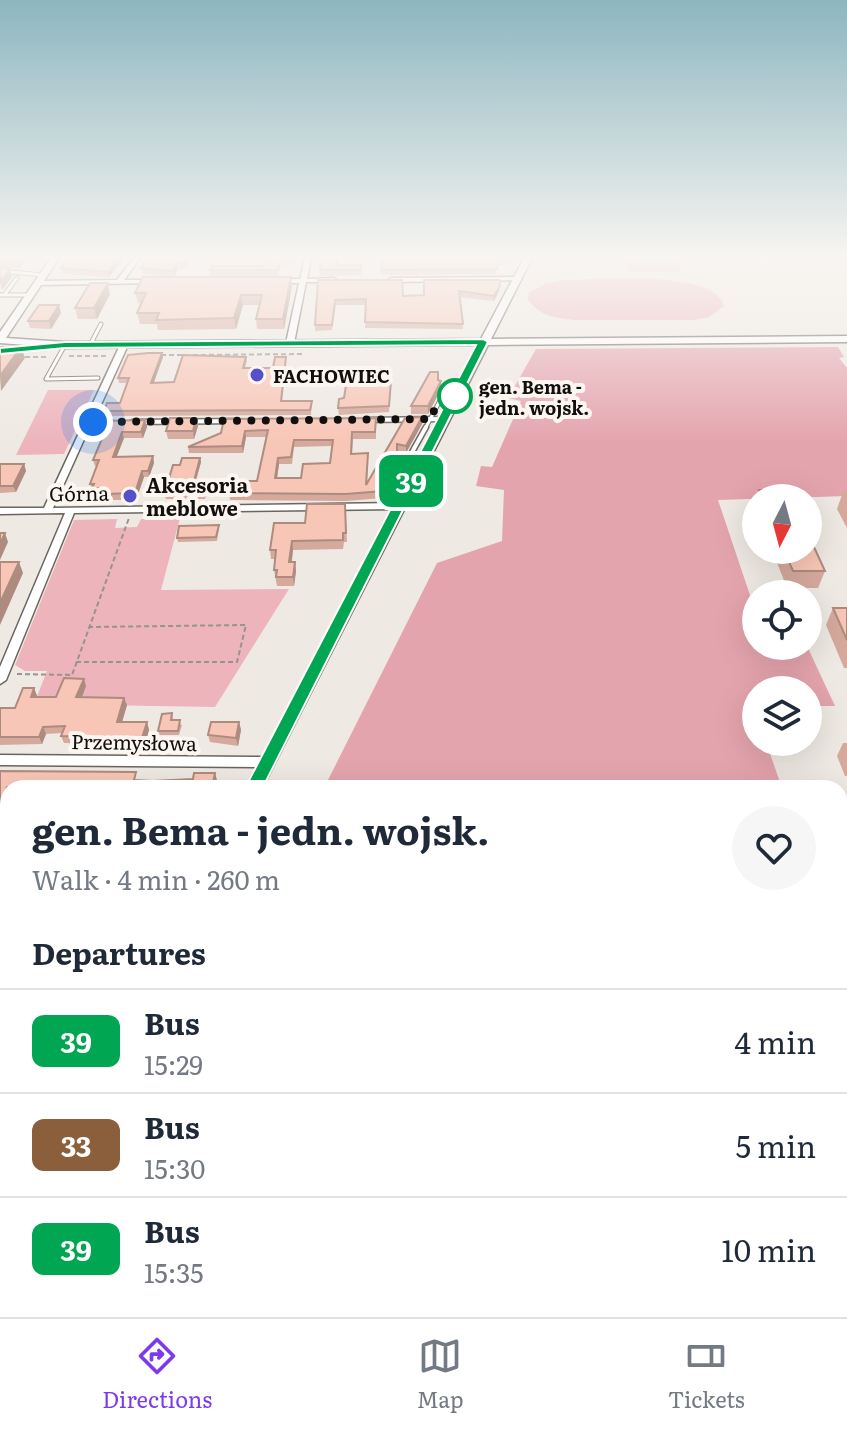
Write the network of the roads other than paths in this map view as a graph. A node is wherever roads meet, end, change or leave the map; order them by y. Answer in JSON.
{"nodes":[{"id":1,"x":16,"y":319,"type":"edge"},
{"id":2,"x":295,"y":319,"type":"edge"},
{"id":3,"x":496,"y":319,"type":"edge"},
{"id":4,"x":101,"y":324,"type":"dead end"},
{"id":5,"x":847,"y":339,"type":"edge"},
{"id":6,"x":483,"y":342,"type":"junction"},
{"id":7,"x":290,"y":343,"type":"junction"},
{"id":8,"x":1,"y":344,"type":"edge"},
{"id":9,"x":65,"y":345,"type":"junction"},
{"id":10,"x":90,"y":345,"type":"junction"},
{"id":11,"x":124,"y":345,"type":"junction"},
{"id":12,"x":98,"y":378,"type":"dead end"},
{"id":13,"x":436,"y":419,"type":"junction"},
{"id":14,"x":348,"y":420,"type":"edge"},
{"id":15,"x":252,"y":421,"type":"edge"},
{"id":16,"x":87,"y":422,"type":"junction"},
{"id":17,"x":399,"y":506,"type":"junction"},
{"id":18,"x":71,"y":510,"type":"junction"},
{"id":19,"x":0,"y":511,"type":"edge"},
{"id":20,"x":47,"y":511,"type":"junction"},
{"id":21,"x":1,"y":677,"type":"edge"},
{"id":22,"x":0,"y":760,"type":"edge"},
{"id":23,"x":267,"y":762,"type":"junction"},
{"id":24,"x":258,"y":780,"type":"edge"}],
"edges":[{"from":1,"to":8,"type":"street"},
{"from":2,"to":7,"type":"street"},
{"from":3,"to":6,"type":"street"},
{"from":4,"to":10,"type":"lane"},
{"from":5,"to":6,"type":"street"},
{"from":6,"to":7,"type":"street"},
{"from":6,"to":13,"type":"street"},
{"from":7,"to":11,"type":"street"},
{"from":8,"to":9,"type":"street"},
{"from":9,"to":10,"type":"street"},
{"from":9,"to":12,"type":"lane"},
{"from":10,"to":11,"type":"street"},
{"from":11,"to":16,"type":"street"},
{"from":13,"to":14,"type":"street"},
{"from":13,"to":17,"type":"street"},
{"from":15,"to":16,"type":"street"},
{"from":16,"to":20,"type":"street"},
{"from":17,"to":18,"type":"street","name":"Górna"},
{"from":17,"to":23,"type":"street"},
{"from":18,"to":20,"type":"street","name":"Górna"},
{"from":18,"to":21,"type":"street"},
{"from":19,"to":20,"type":"street","name":"Górna"},
{"from":22,"to":23,"type":"street","name":"Przemysłowa"},
{"from":23,"to":24,"type":"street"}]}
